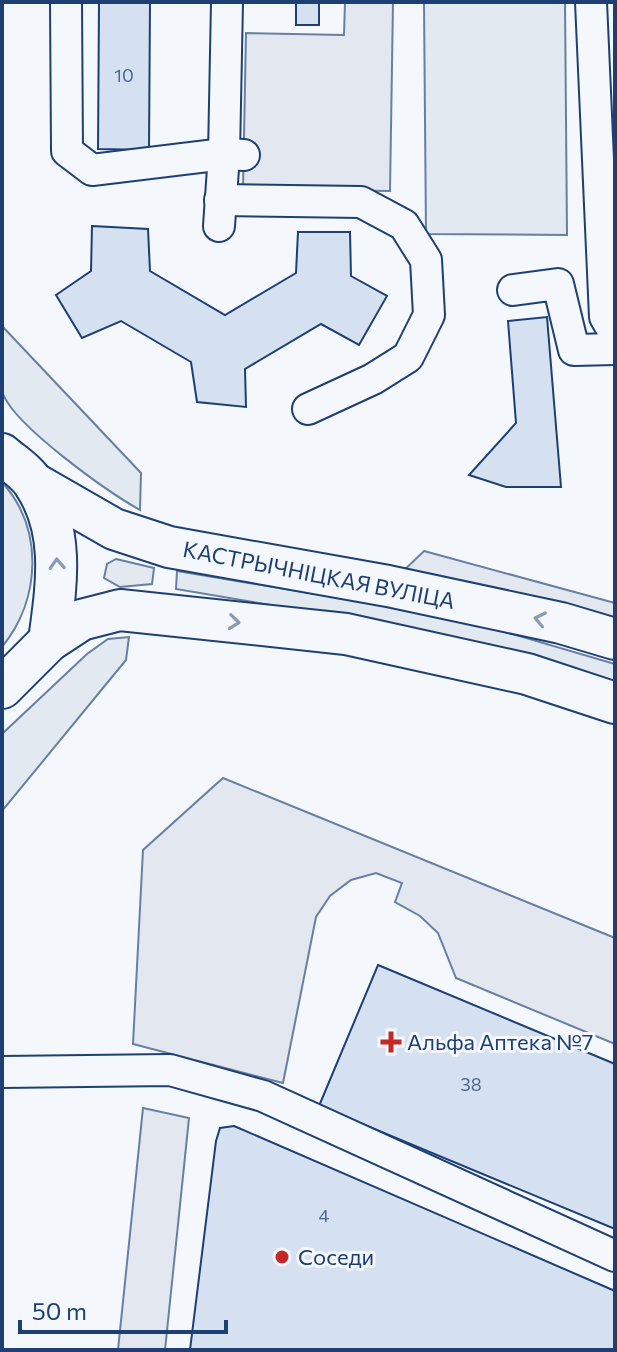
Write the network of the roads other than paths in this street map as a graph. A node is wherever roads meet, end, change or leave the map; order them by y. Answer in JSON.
{"nodes":[{"id":1,"x":66,"y":2,"type":"edge"},
{"id":2,"x":227,"y":2,"type":"edge"},
{"id":3,"x":591,"y":2,"type":"edge"},
{"id":4,"x":234,"y":154,"type":"junction"},
{"id":5,"x":513,"y":290,"type":"dead end"},
{"id":6,"x":615,"y":334,"type":"edge"},
{"id":7,"x":615,"y":349,"type":"edge"},
{"id":8,"x":308,"y":409,"type":"dead end"},
{"id":9,"x":2,"y":454,"type":"edge"},
{"id":10,"x":34,"y":483,"type":"junction"},
{"id":11,"x":615,"y":639,"type":"edge"},
{"id":12,"x":49,"y":641,"type":"junction"},
{"id":13,"x":2,"y":687,"type":"edge"},
{"id":14,"x":615,"y":703,"type":"edge"},
{"id":15,"x":2,"y":1072,"type":"edge"},
{"id":16,"x":615,"y":1256,"type":"edge"}],
"edges":[{"from":1,"to":4,"type":"lane"},
{"from":2,"to":4,"type":"lane"},
{"from":3,"to":6,"type":"lane"},
{"from":4,"to":8,"type":"lane"},
{"from":5,"to":7,"type":"lane"},
{"from":9,"to":10,"type":"main road"},
{"from":11,"to":10,"type":"main road","name":"КАСТРЫЧНІЦКАЯ ВУЛІЦА","one_way":true},
{"from":12,"to":10,"type":"main road","one_way":true},
{"from":12,"to":13,"type":"main road"},
{"from":12,"to":14,"type":"main road","one_way":true},
{"from":15,"to":16,"type":"lane"}]}
